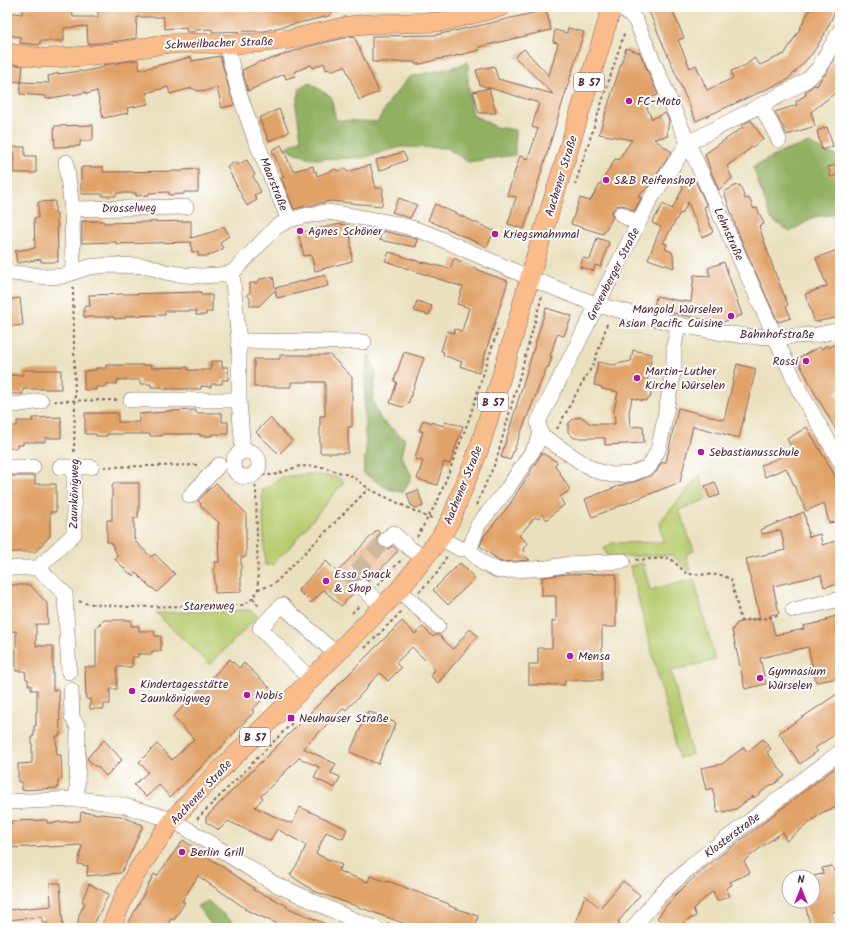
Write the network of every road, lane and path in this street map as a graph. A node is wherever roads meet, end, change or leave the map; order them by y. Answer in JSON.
{"nodes":[{"id":1,"x":501,"y":7,"type":"edge"},
{"id":2,"x":612,"y":7,"type":"edge"},
{"id":3,"x":625,"y":11,"type":"edge"},
{"id":4,"x":840,"y":31,"type":"edge"},
{"id":5,"x":226,"y":44,"type":"junction"},
{"id":6,"x":7,"y":53,"type":"edge"},
{"id":7,"x":761,"y":105,"type":"junction"},
{"id":8,"x":779,"y":140,"type":"dead end"},
{"id":9,"x":688,"y":143,"type":"junction"},
{"id":10,"x":66,"y":162,"type":"dead end"},
{"id":11,"x":574,"y":188,"type":"dead end"},
{"id":12,"x":186,"y":207,"type":"dead end"},
{"id":13,"x":72,"y":209,"type":"junction"},
{"id":14,"x":621,"y":214,"type":"dead end"},
{"id":15,"x":289,"y":220,"type":"junction"},
{"id":16,"x":638,"y":224,"type":"junction"},
{"id":17,"x":73,"y":272,"type":"junction"},
{"id":18,"x":7,"y":273,"type":"edge"},
{"id":19,"x":232,"y":273,"type":"junction"},
{"id":20,"x":538,"y":282,"type":"junction"},
{"id":21,"x":596,"y":305,"type":"junction"},
{"id":22,"x":612,"y":309,"type":"junction"},
{"id":23,"x":678,"y":324,"type":"junction"},
{"id":24,"x":498,"y":329,"type":"dead end"},
{"id":25,"x":840,"y":330,"type":"edge"},
{"id":26,"x":775,"y":337,"type":"junction"},
{"id":27,"x":239,"y":341,"type":"junction"},
{"id":28,"x":364,"y":342,"type":"dead end"},
{"id":29,"x":75,"y":400,"type":"junction"},
{"id":30,"x":108,"y":400,"type":"dead end"},
{"id":31,"x":131,"y":400,"type":"dead end"},
{"id":32,"x":239,"y":400,"type":"junction"},
{"id":33,"x":41,"y":401,"type":"joint"},
{"id":34,"x":7,"y":406,"type":"edge"},
{"id":35,"x":546,"y":438,"type":"junction"},
{"id":36,"x":243,"y":452,"type":"junction"},
{"id":37,"x":840,"y":461,"type":"edge"},
{"id":38,"x":226,"y":464,"type":"junction"},
{"id":39,"x":202,"y":465,"type":"joint"},
{"id":40,"x":7,"y":467,"type":"edge"},
{"id":41,"x":33,"y":467,"type":"dead end"},
{"id":42,"x":67,"y":467,"type":"junction"},
{"id":43,"x":91,"y":467,"type":"joint"},
{"id":44,"x":254,"y":474,"type":"junction"},
{"id":45,"x":369,"y":489,"type":"junction"},
{"id":46,"x":190,"y":496,"type":"dead end"},
{"id":47,"x":473,"y":511,"type":"dead end"},
{"id":48,"x":427,"y":517,"type":"junction"},
{"id":49,"x":452,"y":518,"type":"junction"},
{"id":50,"x":386,"y":540,"type":"tunnel mouth"},
{"id":51,"x":454,"y":544,"type":"junction"},
{"id":52,"x":417,"y":553,"type":"junction"},
{"id":53,"x":623,"y":560,"type":"joint"},
{"id":54,"x":7,"y":568,"type":"edge"},
{"id":55,"x":38,"y":568,"type":"junction"},
{"id":56,"x":258,"y":589,"type":"junction"},
{"id":57,"x":65,"y":594,"type":"junction"},
{"id":58,"x":405,"y":595,"type":"junction"},
{"id":59,"x":372,"y":596,"type":"junction"},
{"id":60,"x":840,"y":599,"type":"edge"},
{"id":61,"x":793,"y":610,"type":"joint"},
{"id":62,"x":350,"y":616,"type":"dead end"},
{"id":63,"x":438,"y":626,"type":"dead end"},
{"id":64,"x":362,"y":652,"type":"dead end"},
{"id":65,"x":336,"y":654,"type":"junction"},
{"id":66,"x":69,"y":672,"type":"dead end"},
{"id":67,"x":311,"y":680,"type":"junction"},
{"id":68,"x":71,"y":690,"type":"dead end"},
{"id":69,"x":296,"y":719,"type":"dead end"},
{"id":70,"x":840,"y":752,"type":"edge"},
{"id":71,"x":77,"y":799,"type":"junction"},
{"id":72,"x":7,"y":802,"type":"edge"},
{"id":73,"x":204,"y":813,"type":"dead end"},
{"id":74,"x":173,"y":820,"type":"junction"},
{"id":75,"x":110,"y":928,"type":"edge"},
{"id":76,"x":375,"y":928,"type":"edge"},
{"id":77,"x":633,"y":928,"type":"edge"}],
"edges":[{"from":1,"to":5,"type":"main road","name":"Schweilbacher Straße"},
{"from":2,"to":20,"type":"main road","name":"Aachener Straße","number":"B 57"},
{"from":3,"to":9,"type":"street","name":"Lehnstraße"},
{"from":3,"to":11,"type":"path"},
{"from":4,"to":7,"type":"street","name":"Grevenberger Straße"},
{"from":5,"to":6,"type":"main road","name":"Schweilbacher Straße"},
{"from":5,"to":15,"type":"street","name":"Maarstraße"},
{"from":7,"to":8,"type":"street"},
{"from":7,"to":9,"type":"street","name":"Grevenberger Straße"},
{"from":9,"to":16,"type":"street","name":"Grevenberger Straße"},
{"from":9,"to":26,"type":"street","name":"Lehnstraße"},
{"from":10,"to":13,"type":"street"},
{"from":12,"to":13,"type":"street","name":"Drosselweg"},
{"from":13,"to":17,"type":"street"},
{"from":14,"to":16,"type":"street"},
{"from":15,"to":19,"type":"street"},
{"from":15,"to":20,"type":"street","name":"Maarstraße"},
{"from":16,"to":21,"type":"street","name":"Grevenberger Straße"},
{"from":17,"to":18,"type":"street"},
{"from":17,"to":19,"type":"street"},
{"from":17,"to":29,"type":"path","name":"Zaunkönigweg"},
{"from":19,"to":27,"type":"street"},
{"from":20,"to":21,"type":"street","name":"Bahnhofstraße"},
{"from":20,"to":47,"type":"path"},
{"from":20,"to":49,"type":"main road","name":"Aachener Straße","number":"B 57"},
{"from":21,"to":22,"type":"street","name":"Bahnhofstraße"},
{"from":21,"to":35,"type":"street","name":"Grevenberger Straße"},
{"from":22,"to":23,"type":"street","name":"Bahnhofstraße"},
{"from":22,"to":35,"type":"path"},
{"from":23,"to":26,"type":"street","name":"Bahnhofstraße"},
{"from":23,"to":35,"type":"street"},
{"from":24,"to":48,"type":"path"},
{"from":25,"to":26,"type":"street","name":"Bahnhofstraße"},
{"from":26,"to":37,"type":"street","name":"Lehnstraße"},
{"from":27,"to":28,"type":"street"},
{"from":27,"to":32,"type":"street"},
{"from":29,"to":30,"type":"path"},
{"from":29,"to":33,"type":"path"},
{"from":29,"to":42,"type":"path","name":"Zaunkönigweg"},
{"from":31,"to":32,"type":"street"},
{"from":32,"to":36,"type":"street"},
{"from":33,"to":34,"type":"street"},
{"from":35,"to":51,"type":"street","name":"Grevenberger Straße"},
{"from":36,"to":38,"type":"street"},
{"from":36,"to":44,"type":"street"},
{"from":38,"to":39,"type":"street"},
{"from":38,"to":44,"type":"street"},
{"from":38,"to":46,"type":"street"},
{"from":39,"to":43,"type":"path"},
{"from":40,"to":41,"type":"street"},
{"from":42,"to":43,"type":"street"},
{"from":42,"to":55,"type":"street","name":"Zaunkönigweg"},
{"from":44,"to":45,"type":"path"},
{"from":44,"to":56,"type":"path"},
{"from":45,"to":48,"type":"path"},
{"from":45,"to":56,"type":"path"},
{"from":48,"to":49,"type":"path"},
{"from":48,"to":52,"type":"path"},
{"from":49,"to":51,"type":"main road","name":"Aachener Straße","number":"B 57"},
{"from":50,"to":52,"type":"street"},
{"from":51,"to":52,"type":"main road","name":"Aachener Straße","number":"B 57"},
{"from":51,"to":53,"type":"street"},
{"from":51,"to":58,"type":"path"},
{"from":52,"to":58,"type":"main road","name":"Aachener Straße","number":"B 57"},
{"from":52,"to":59,"type":"path"},
{"from":53,"to":61,"type":"path"},
{"from":54,"to":55,"type":"street"},
{"from":55,"to":57,"type":"street"},
{"from":56,"to":57,"type":"path","name":"Starenweg"},
{"from":57,"to":66,"type":"street"},
{"from":58,"to":59,"type":"main road","name":"Aachener Straße","number":"B 57"},
{"from":58,"to":63,"type":"street"},
{"from":58,"to":64,"type":"path"},
{"from":59,"to":62,"type":"path"},
{"from":59,"to":65,"type":"main road","name":"Aachener Straße","number":"B 57"},
{"from":60,"to":61,"type":"street"},
{"from":65,"to":67,"type":"main road","name":"Aachener Straße","number":"B 57"},
{"from":65,"to":67,"type":"street"},
{"from":67,"to":74,"type":"main road","name":"Aachener Straße","number":"B 57"},
{"from":68,"to":71,"type":"street"},
{"from":69,"to":73,"type":"path"},
{"from":70,"to":77,"type":"street","name":"Klosterstraße"},
{"from":71,"to":72,"type":"street"},
{"from":71,"to":74,"type":"street"},
{"from":74,"to":75,"type":"main road","name":"Aachener Straße","number":"B 57"},
{"from":74,"to":76,"type":"street"}]}
